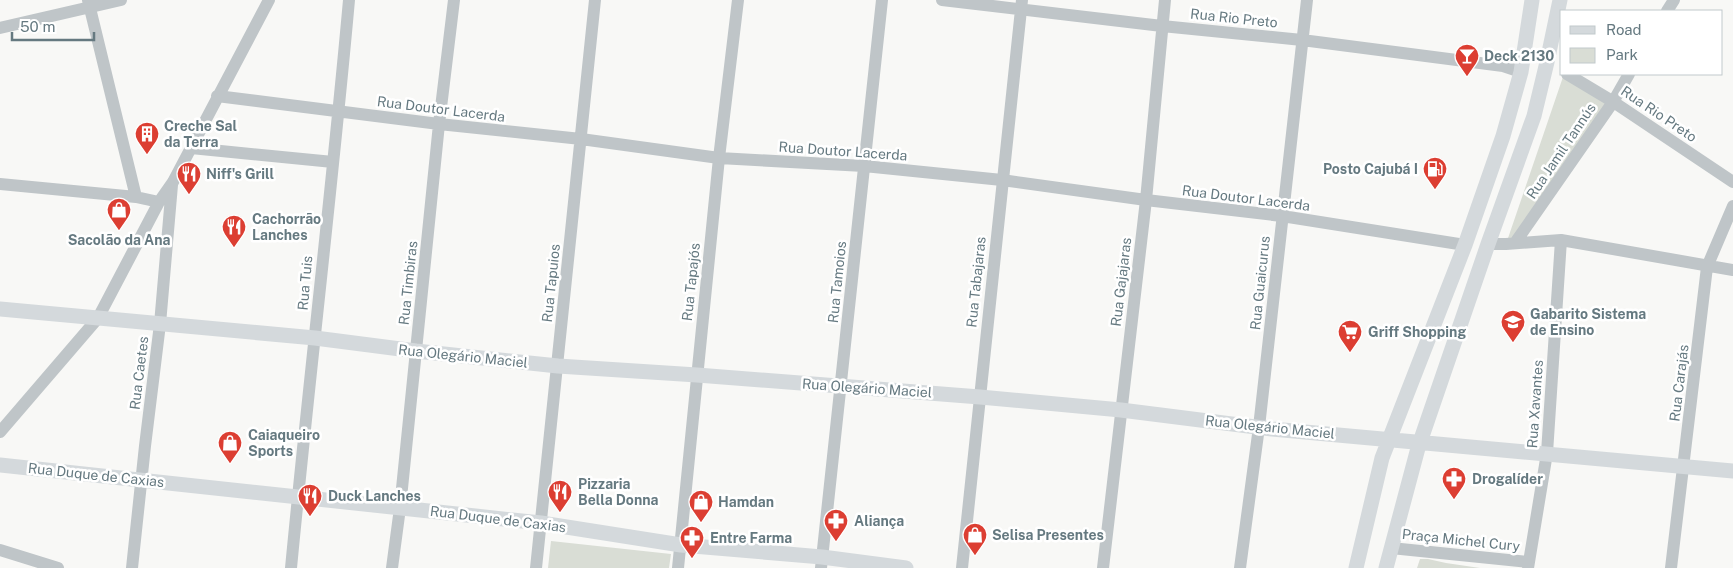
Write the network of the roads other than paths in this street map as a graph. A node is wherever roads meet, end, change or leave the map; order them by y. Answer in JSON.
{"nodes":[{"id":1,"x":121,"y":0,"type":"edge"},
{"id":2,"x":269,"y":0,"type":"edge"},
{"id":3,"x":349,"y":0,"type":"edge"},
{"id":4,"x":454,"y":0,"type":"edge"},
{"id":5,"x":595,"y":0,"type":"edge"},
{"id":6,"x":738,"y":0,"type":"edge"},
{"id":7,"x":882,"y":0,"type":"edge"},
{"id":8,"x":942,"y":0,"type":"edge"},
{"id":9,"x":1165,"y":0,"type":"edge"},
{"id":10,"x":1307,"y":0,"type":"edge"},
{"id":11,"x":1560,"y":0,"type":"edge"},
{"id":12,"x":1531,"y":1,"type":"edge"},
{"id":13,"x":89,"y":4,"type":"edge"},
{"id":14,"x":1021,"y":5,"type":"edge"},
{"id":15,"x":1162,"y":26,"type":"junction"},
{"id":16,"x":0,"y":28,"type":"edge"},
{"id":17,"x":1302,"y":40,"type":"junction"},
{"id":18,"x":1547,"y":62,"type":"junction"},
{"id":19,"x":1560,"y":69,"type":"edge"},
{"id":20,"x":1521,"y":72,"type":"junction"},
{"id":21,"x":1569,"y":75,"type":"edge"},
{"id":22,"x":1628,"y":75,"type":"edge"},
{"id":23,"x":217,"y":96,"type":"junction"},
{"id":24,"x":1613,"y":102,"type":"junction"},
{"id":25,"x":339,"y":112,"type":"junction"},
{"id":26,"x":439,"y":124,"type":"junction"},
{"id":27,"x":581,"y":139,"type":"junction"},
{"id":28,"x":190,"y":148,"type":"junction"},
{"id":29,"x":719,"y":158,"type":"junction"},
{"id":30,"x":333,"y":162,"type":"junction"},
{"id":31,"x":864,"y":166,"type":"junction"},
{"id":32,"x":1002,"y":180,"type":"junction"},
{"id":33,"x":172,"y":182,"type":"junction"},
{"id":34,"x":1733,"y":182,"type":"edge"},
{"id":35,"x":0,"y":184,"type":"edge"},
{"id":36,"x":136,"y":197,"type":"junction"},
{"id":37,"x":1146,"y":200,"type":"junction"},
{"id":38,"x":159,"y":202,"type":"junction"},
{"id":39,"x":1733,"y":206,"type":"edge"},
{"id":40,"x":1282,"y":216,"type":"junction"},
{"id":41,"x":1561,"y":240,"type":"junction"},
{"id":42,"x":1516,"y":243,"type":"junction"},
{"id":43,"x":1488,"y":244,"type":"junction"},
{"id":44,"x":1465,"y":245,"type":"junction"},
{"id":45,"x":1707,"y":266,"type":"junction"},
{"id":46,"x":1733,"y":270,"type":"edge"},
{"id":47,"x":0,"y":309,"type":"edge"},
{"id":48,"x":98,"y":318,"type":"junction"},
{"id":49,"x":160,"y":324,"type":"junction"},
{"id":50,"x":315,"y":338,"type":"junction"},
{"id":51,"x":416,"y":351,"type":"junction"},
{"id":52,"x":558,"y":366,"type":"junction"},
{"id":53,"x":697,"y":375,"type":"junction"},
{"id":54,"x":840,"y":386,"type":"junction"},
{"id":55,"x":980,"y":397,"type":"junction"},
{"id":56,"x":1121,"y":410,"type":"junction"},
{"id":57,"x":1265,"y":428,"type":"junction"},
{"id":58,"x":0,"y":432,"type":"edge"},
{"id":59,"x":1540,"y":453,"type":"junction"},
{"id":60,"x":0,"y":465,"type":"edge"},
{"id":61,"x":1684,"y":465,"type":"junction"},
{"id":62,"x":1733,"y":471,"type":"edge"},
{"id":63,"x":141,"y":479,"type":"junction"},
{"id":64,"x":299,"y":497,"type":"junction"},
{"id":65,"x":400,"y":508,"type":"junction"},
{"id":66,"x":540,"y":523,"type":"junction"},
{"id":67,"x":681,"y":545,"type":"junction"},
{"id":68,"x":1391,"y":548,"type":"junction"},
{"id":69,"x":0,"y":550,"type":"edge"},
{"id":70,"x":821,"y":562,"type":"edge"},
{"id":71,"x":1528,"y":565,"type":"edge"},
{"id":72,"x":58,"y":568,"type":"edge"},
{"id":73,"x":132,"y":568,"type":"edge"},
{"id":74,"x":291,"y":568,"type":"edge"},
{"id":75,"x":392,"y":568,"type":"edge"},
{"id":76,"x":536,"y":568,"type":"edge"},
{"id":77,"x":678,"y":568,"type":"edge"},
{"id":78,"x":906,"y":568,"type":"edge"},
{"id":79,"x":962,"y":568,"type":"edge"},
{"id":80,"x":1103,"y":568,"type":"edge"},
{"id":81,"x":1240,"y":568,"type":"edge"},
{"id":82,"x":1356,"y":568,"type":"edge"},
{"id":83,"x":1386,"y":568,"type":"edge"},
{"id":84,"x":1671,"y":568,"type":"edge"}],
"edges":[{"from":1,"to":13,"type":"street"},
{"from":2,"to":23,"type":"street"},
{"from":3,"to":25,"type":"street","name":"Rua Tuis"},
{"from":4,"to":26,"type":"street","name":"Rua Timbiras"},
{"from":5,"to":27,"type":"street","name":"Rua Tapuios"},
{"from":6,"to":29,"type":"street","name":"Rua Tapajós"},
{"from":7,"to":31,"type":"street","name":"Rua Tamoios"},
{"from":8,"to":14,"type":"street","name":"Rua Rio Preto"},
{"from":9,"to":15,"type":"street","name":"Rua Gajajaras"},
{"from":10,"to":17,"type":"street","name":"Rua Guaicurus"},
{"from":11,"to":18,"type":"main road"},
{"from":12,"to":20,"type":"main road"},
{"from":13,"to":16,"type":"street"},
{"from":13,"to":36,"type":"street"},
{"from":14,"to":15,"type":"street","name":"Rua Rio Preto"},
{"from":14,"to":32,"type":"street","name":"Rua Tabajaras"},
{"from":15,"to":17,"type":"street","name":"Rua Rio Preto"},
{"from":15,"to":37,"type":"street","name":"Rua Gajajaras"},
{"from":17,"to":20,"type":"street","name":"Rua Rio Preto"},
{"from":17,"to":40,"type":"street","name":"Rua Guaicurus"},
{"from":18,"to":19,"type":"street"},
{"from":18,"to":43,"type":"main road"},
{"from":20,"to":44,"type":"main road"},
{"from":21,"to":24,"type":"street","name":"Rua Rio Preto"},
{"from":22,"to":24,"type":"street","name":"Rua Jamil Tannús"},
{"from":23,"to":25,"type":"street","name":"Rua Doutor Lacerda"},
{"from":23,"to":28,"type":"street"},
{"from":24,"to":34,"type":"street","name":"Rua Rio Preto"},
{"from":24,"to":42,"type":"street","name":"Rua Jamil Tannús"},
{"from":25,"to":26,"type":"street","name":"Rua Doutor Lacerda"},
{"from":25,"to":30,"type":"street","name":"Rua Tuis"},
{"from":26,"to":27,"type":"street","name":"Rua Doutor Lacerda"},
{"from":26,"to":51,"type":"street","name":"Rua Timbiras"},
{"from":27,"to":29,"type":"street","name":"Rua Doutor Lacerda"},
{"from":27,"to":52,"type":"street","name":"Rua Tapuios"},
{"from":28,"to":30,"type":"street"},
{"from":28,"to":33,"type":"street"},
{"from":29,"to":31,"type":"street","name":"Rua Doutor Lacerda"},
{"from":29,"to":53,"type":"street","name":"Rua Tapajós"},
{"from":30,"to":50,"type":"street","name":"Rua Tuis"},
{"from":31,"to":32,"type":"street","name":"Rua Doutor Lacerda"},
{"from":31,"to":54,"type":"street","name":"Rua Tamoios"},
{"from":32,"to":37,"type":"street","name":"Rua Doutor Lacerda"},
{"from":32,"to":55,"type":"street","name":"Rua Tabajaras"},
{"from":33,"to":38,"type":"street"},
{"from":33,"to":49,"type":"street","name":"Rua Caetes"},
{"from":35,"to":36,"type":"street"},
{"from":36,"to":38,"type":"street"},
{"from":37,"to":40,"type":"street","name":"Rua Doutor Lacerda"},
{"from":37,"to":56,"type":"street","name":"Rua Gajajaras"},
{"from":38,"to":48,"type":"street"},
{"from":39,"to":45,"type":"street","name":"Rua Carajás"},
{"from":40,"to":44,"type":"street","name":"Rua Doutor Lacerda"},
{"from":40,"to":57,"type":"street","name":"Rua Guaicurus"},
{"from":41,"to":42,"type":"street"},
{"from":41,"to":45,"type":"street"},
{"from":41,"to":59,"type":"street","name":"Rua Xavantes"},
{"from":42,"to":43,"type":"street"},
{"from":43,"to":68,"type":"main road"},
{"from":44,"to":82,"type":"main road"},
{"from":45,"to":46,"type":"street"},
{"from":45,"to":61,"type":"street","name":"Rua Carajás"},
{"from":47,"to":48,"type":"main road","name":"Rua Olegário Maciel"},
{"from":48,"to":49,"type":"main road","name":"Rua Olegário Maciel"},
{"from":48,"to":58,"type":"street"},
{"from":49,"to":50,"type":"main road","name":"Rua Olegário Maciel"},
{"from":49,"to":63,"type":"street","name":"Rua Caetes"},
{"from":50,"to":51,"type":"main road","name":"Rua Olegário Maciel"},
{"from":50,"to":64,"type":"street","name":"Rua Tuis"},
{"from":51,"to":52,"type":"main road","name":"Rua Olegário Maciel"},
{"from":51,"to":65,"type":"street","name":"Rua Timbiras"},
{"from":52,"to":53,"type":"main road","name":"Rua Olegário Maciel"},
{"from":52,"to":66,"type":"street","name":"Rua Tapuios"},
{"from":53,"to":54,"type":"main road","name":"Rua Olegário Maciel"},
{"from":53,"to":67,"type":"street","name":"Rua Tapajós"},
{"from":54,"to":55,"type":"main road","name":"Rua Olegário Maciel"},
{"from":54,"to":70,"type":"street","name":"Rua Tamoios"},
{"from":55,"to":56,"type":"main road","name":"Rua Olegário Maciel"},
{"from":55,"to":79,"type":"street","name":"Rua Tabajaras"},
{"from":56,"to":57,"type":"main road","name":"Rua Olegário Maciel"},
{"from":56,"to":80,"type":"street","name":"Rua Gajajaras"},
{"from":57,"to":59,"type":"main road","name":"Rua Olegário Maciel"},
{"from":57,"to":81,"type":"street","name":"Rua Guaicurus"},
{"from":59,"to":61,"type":"main road","name":"Rua Olegário Maciel"},
{"from":59,"to":71,"type":"street","name":"Rua Xavantes"},
{"from":60,"to":63,"type":"main road","name":"Rua Duque de Caxias"},
{"from":61,"to":62,"type":"main road","name":"Rua Olegário Maciel"},
{"from":61,"to":84,"type":"street","name":"Rua Carajás"},
{"from":63,"to":64,"type":"main road","name":"Rua Duque de Caxias"},
{"from":63,"to":73,"type":"street","name":"Rua Caetes"},
{"from":64,"to":65,"type":"main road","name":"Rua Duque de Caxias"},
{"from":64,"to":74,"type":"street","name":"Rua Tuis"},
{"from":65,"to":66,"type":"main road","name":"Rua Duque de Caxias"},
{"from":65,"to":75,"type":"street","name":"Rua Timbiras"},
{"from":66,"to":67,"type":"main road","name":"Rua Duque de Caxias"},
{"from":66,"to":76,"type":"street","name":"Rua Tapuios"},
{"from":67,"to":70,"type":"main road","name":"Rua Duque de Caxias"},
{"from":67,"to":77,"type":"street","name":"Rua Tapajós"},
{"from":68,"to":71,"type":"street","name":"Praça Michel Cury"},
{"from":68,"to":83,"type":"main road"},
{"from":69,"to":72,"type":"street"},
{"from":70,"to":78,"type":"main road","name":"Rua Duque de Caxias"}]}
